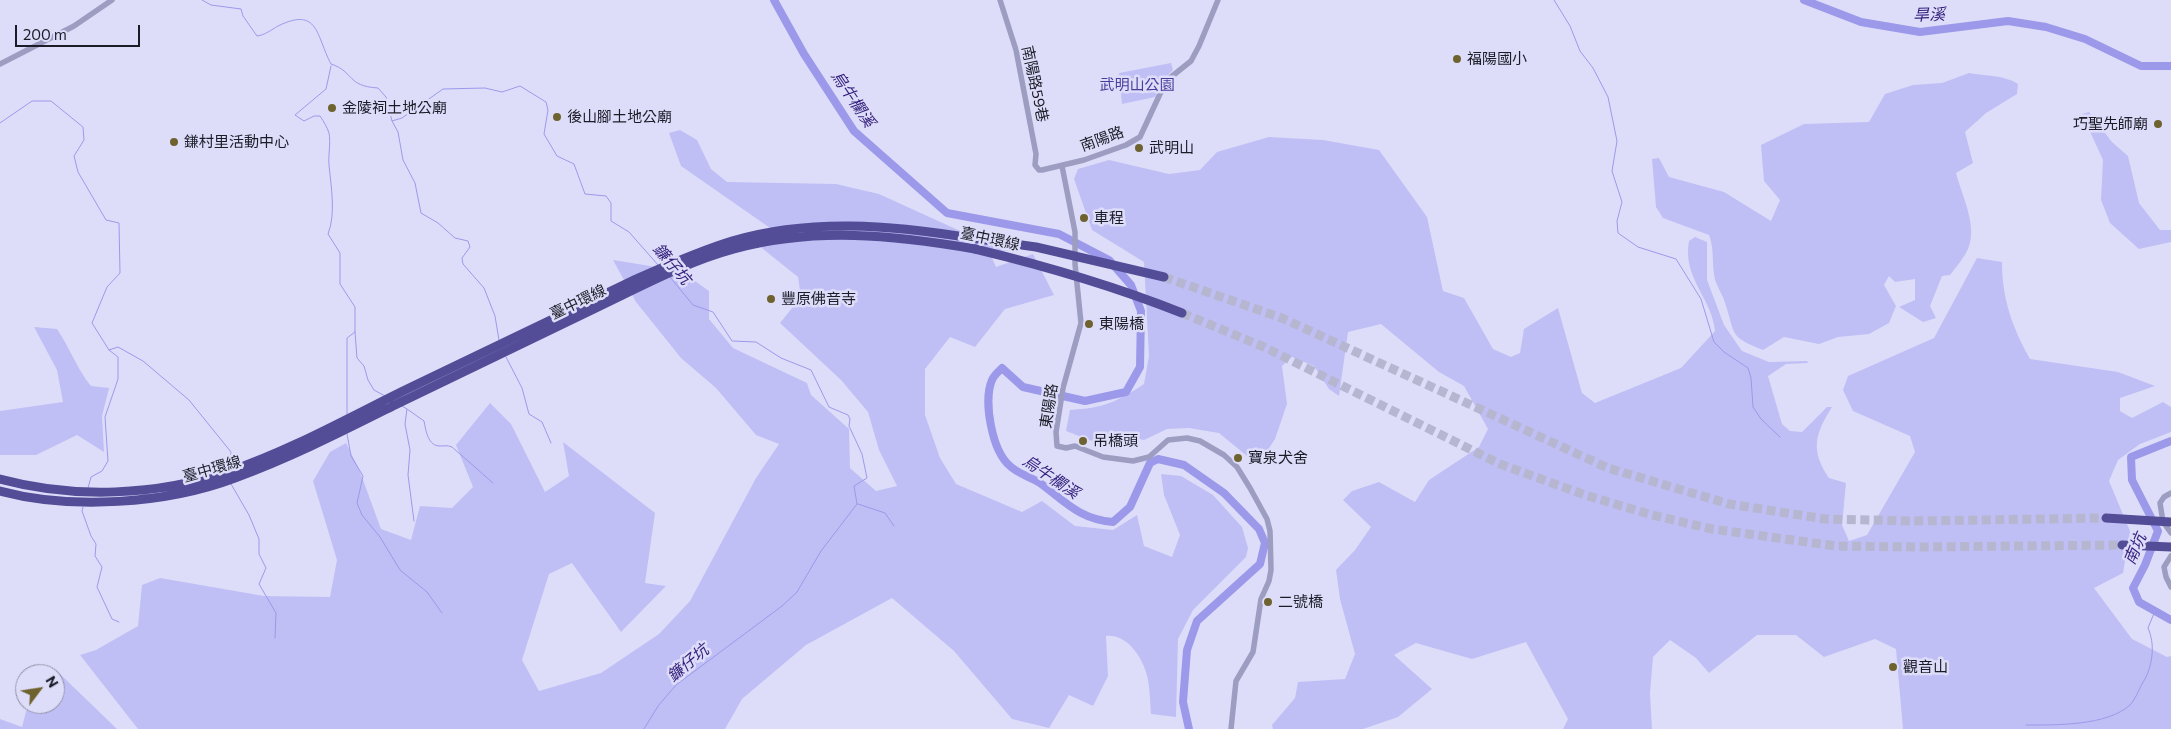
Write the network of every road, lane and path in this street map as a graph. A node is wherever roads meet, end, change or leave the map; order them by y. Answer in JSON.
{"nodes":[{"id":1,"x":112,"y":0,"type":"edge"},
{"id":2,"x":1000,"y":0,"type":"edge"},
{"id":3,"x":1218,"y":0,"type":"edge"},
{"id":4,"x":0,"y":64,"type":"edge"},
{"id":5,"x":1062,"y":166,"type":"junction"},
{"id":6,"x":1042,"y":170,"type":"joint"},
{"id":7,"x":664,"y":271,"type":"junction"},
{"id":8,"x":1164,"y":277,"type":"tunnel mouth"},
{"id":9,"x":1182,"y":313,"type":"tunnel mouth"},
{"id":10,"x":393,"y":401,"type":"junction"},
{"id":11,"x":229,"y":476,"type":"junction"},
{"id":12,"x":0,"y":479,"type":"edge"},
{"id":13,"x":0,"y":491,"type":"edge"},
{"id":14,"x":2171,"y":493,"type":"edge"},
{"id":15,"x":90,"y":496,"type":"junction"},
{"id":16,"x":2106,"y":518,"type":"tunnel mouth"},
{"id":17,"x":2171,"y":522,"type":"edge"},
{"id":18,"x":2171,"y":533,"type":"edge"},
{"id":19,"x":2122,"y":545,"type":"tunnel mouth"},
{"id":20,"x":2171,"y":547,"type":"edge"},
{"id":21,"x":2171,"y":556,"type":"edge"},
{"id":22,"x":2171,"y":587,"type":"edge"},
{"id":23,"x":1231,"y":729,"type":"edge"}],
"edges":[{"from":1,"to":4,"type":"street"},
{"from":2,"to":6,"type":"street","name":"南陽路59巷"},
{"from":3,"to":5,"type":"street","name":"南陽路"},
{"from":5,"to":6,"type":"street","name":"南陽路"},
{"from":5,"to":23,"type":"street","name":"東陽路"},
{"from":7,"to":8,"type":"highway","name":"臺中環線","bridge":true},
{"from":7,"to":9,"type":"highway","name":"臺中環線","bridge":true},
{"from":7,"to":10,"type":"highway","name":"臺中環線"},
{"from":10,"to":11,"type":"highway","name":"臺中環線"},
{"from":10,"to":11,"type":"highway","name":"臺中環線"},
{"from":11,"to":15,"type":"highway","name":"臺中環線"},
{"from":12,"to":15,"type":"highway","name":"臺中環線"},
{"from":13,"to":15,"type":"highway","name":"臺中環線"},
{"from":14,"to":18,"type":"street"},
{"from":16,"to":17,"type":"highway","bridge":true},
{"from":19,"to":20,"type":"highway"},
{"from":21,"to":22,"type":"street"}]}
